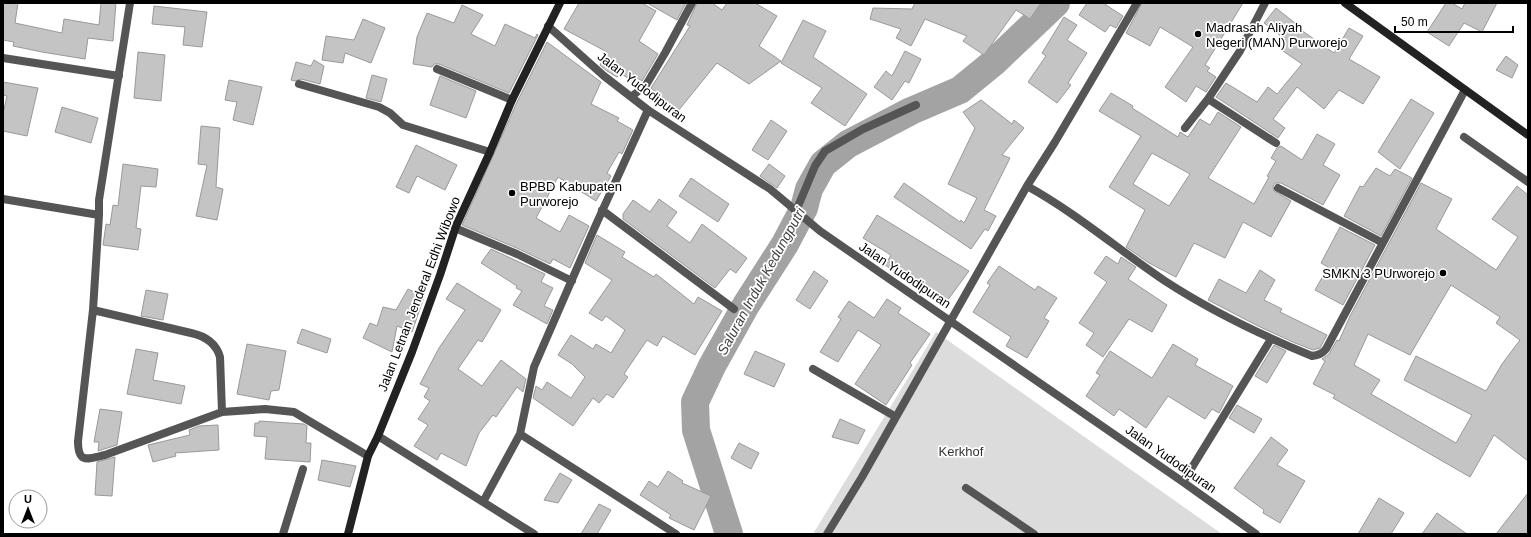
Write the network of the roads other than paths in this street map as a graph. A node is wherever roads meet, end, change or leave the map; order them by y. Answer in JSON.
{"nodes":[{"id":1,"x":130,"y":3,"type":"edge"},
{"id":2,"x":560,"y":3,"type":"edge"},
{"id":3,"x":692,"y":3,"type":"edge"},
{"id":4,"x":1137,"y":3,"type":"edge"},
{"id":5,"x":1265,"y":3,"type":"edge"},
{"id":6,"x":1345,"y":3,"type":"edge"},
{"id":7,"x":548,"y":26,"type":"junction"},
{"id":8,"x":3,"y":58,"type":"edge"},
{"id":9,"x":437,"y":69,"type":"dead end"},
{"id":10,"x":119,"y":76,"type":"junction"},
{"id":11,"x":299,"y":84,"type":"dead end"},
{"id":12,"x":1465,"y":90,"type":"junction"},
{"id":13,"x":632,"y":97,"type":"junction"},
{"id":14,"x":1208,"y":99,"type":"junction"},
{"id":15,"x":512,"y":100,"type":"junction"},
{"id":16,"x":916,"y":105,"type":"dead end"},
{"id":17,"x":648,"y":110,"type":"junction"},
{"id":18,"x":1185,"y":128,"type":"dead end"},
{"id":19,"x":1528,"y":135,"type":"edge"},
{"id":20,"x":1464,"y":137,"type":"dead end"},
{"id":21,"x":1276,"y":143,"type":"dead end"},
{"id":22,"x":490,"y":152,"type":"junction"},
{"id":23,"x":1528,"y":182,"type":"edge"},
{"id":24,"x":1026,"y":186,"type":"junction"},
{"id":25,"x":1278,"y":188,"type":"dead end"},
{"id":26,"x":3,"y":199,"type":"edge"},
{"id":27,"x":602,"y":210,"type":"junction"},
{"id":28,"x":797,"y":212,"type":"junction"},
{"id":29,"x":99,"y":216,"type":"junction"},
{"id":30,"x":455,"y":228,"type":"junction"},
{"id":31,"x":1383,"y":243,"type":"junction"},
{"id":32,"x":572,"y":280,"type":"junction"},
{"id":33,"x":734,"y":309,"type":"dead end"},
{"id":34,"x":93,"y":310,"type":"junction"},
{"id":35,"x":950,"y":320,"type":"junction"},
{"id":36,"x":1271,"y":339,"type":"junction"},
{"id":37,"x":813,"y":369,"type":"dead end"},
{"id":38,"x":222,"y":412,"type":"junction"},
{"id":39,"x":896,"y":417,"type":"junction"},
{"id":40,"x":520,"y":434,"type":"junction"},
{"id":41,"x":378,"y":436,"type":"junction"},
{"id":42,"x":368,"y":456,"type":"junction"},
{"id":43,"x":303,"y":469,"type":"dead end"},
{"id":44,"x":1183,"y":482,"type":"junction"},
{"id":45,"x":966,"y":488,"type":"dead end"},
{"id":46,"x":483,"y":502,"type":"junction"},
{"id":47,"x":283,"y":534,"type":"edge"},
{"id":48,"x":348,"y":534,"type":"edge"},
{"id":49,"x":534,"y":534,"type":"edge"},
{"id":50,"x":676,"y":534,"type":"edge"},
{"id":51,"x":827,"y":534,"type":"edge"},
{"id":52,"x":1034,"y":534,"type":"edge"},
{"id":53,"x":1256,"y":534,"type":"edge"}],
"edges":[{"from":1,"to":10,"type":"street"},
{"from":2,"to":7,"type":"street","name":"Jalan Letnan Jenderal Edhi Wibowo"},
{"from":3,"to":13,"type":"street"},
{"from":4,"to":24,"type":"street"},
{"from":5,"to":14,"type":"street"},
{"from":6,"to":12,"type":"street"},
{"from":7,"to":13,"type":"street","name":"Jalan Yudodipuran"},
{"from":7,"to":15,"type":"street","name":"Jalan Letnan Jenderal Edhi Wibowo"},
{"from":8,"to":10,"type":"street"},
{"from":9,"to":15,"type":"street"},
{"from":10,"to":29,"type":"street"},
{"from":11,"to":22,"type":"street"},
{"from":12,"to":19,"type":"street"},
{"from":12,"to":31,"type":"street"},
{"from":13,"to":17,"type":"street","name":"Jalan Yudodipuran"},
{"from":14,"to":18,"type":"street"},
{"from":14,"to":21,"type":"street"},
{"from":15,"to":22,"type":"street","name":"Jalan Letnan Jenderal Edhi Wibowo"},
{"from":16,"to":28,"type":"street"},
{"from":17,"to":27,"type":"street"},
{"from":17,"to":28,"type":"street","name":"Jalan Yudodipuran"},
{"from":20,"to":23,"type":"street"},
{"from":22,"to":30,"type":"street","name":"Jalan Letnan Jenderal Edhi Wibowo"},
{"from":24,"to":35,"type":"street"},
{"from":24,"to":36,"type":"street"},
{"from":25,"to":31,"type":"street"},
{"from":26,"to":29,"type":"street"},
{"from":27,"to":32,"type":"street"},
{"from":27,"to":33,"type":"street"},
{"from":28,"to":35,"type":"street","name":"Jalan Yudodipuran"},
{"from":29,"to":34,"type":"street"},
{"from":30,"to":32,"type":"street"},
{"from":30,"to":41,"type":"street","name":"Jalan Letnan Jenderal Edhi Wibowo"},
{"from":31,"to":36,"type":"street"},
{"from":32,"to":40,"type":"street"},
{"from":34,"to":38,"type":"street"},
{"from":34,"to":38,"type":"street"},
{"from":35,"to":39,"type":"street"},
{"from":35,"to":44,"type":"street","name":"Jalan Yudodipuran"},
{"from":36,"to":44,"type":"street"},
{"from":37,"to":39,"type":"street"},
{"from":38,"to":42,"type":"street"},
{"from":39,"to":51,"type":"street"},
{"from":40,"to":46,"type":"street"},
{"from":40,"to":50,"type":"street"},
{"from":41,"to":42,"type":"street","name":"Jalan Letnan Jenderal Edhi Wibowo"},
{"from":41,"to":46,"type":"street"},
{"from":42,"to":48,"type":"street","name":"Jalan Letnan Jenderal Edhi Wibowo"},
{"from":43,"to":47,"type":"street"},
{"from":44,"to":53,"type":"street","name":"Jalan Yudodipuran"},
{"from":45,"to":52,"type":"street"},
{"from":46,"to":49,"type":"street"}]}
